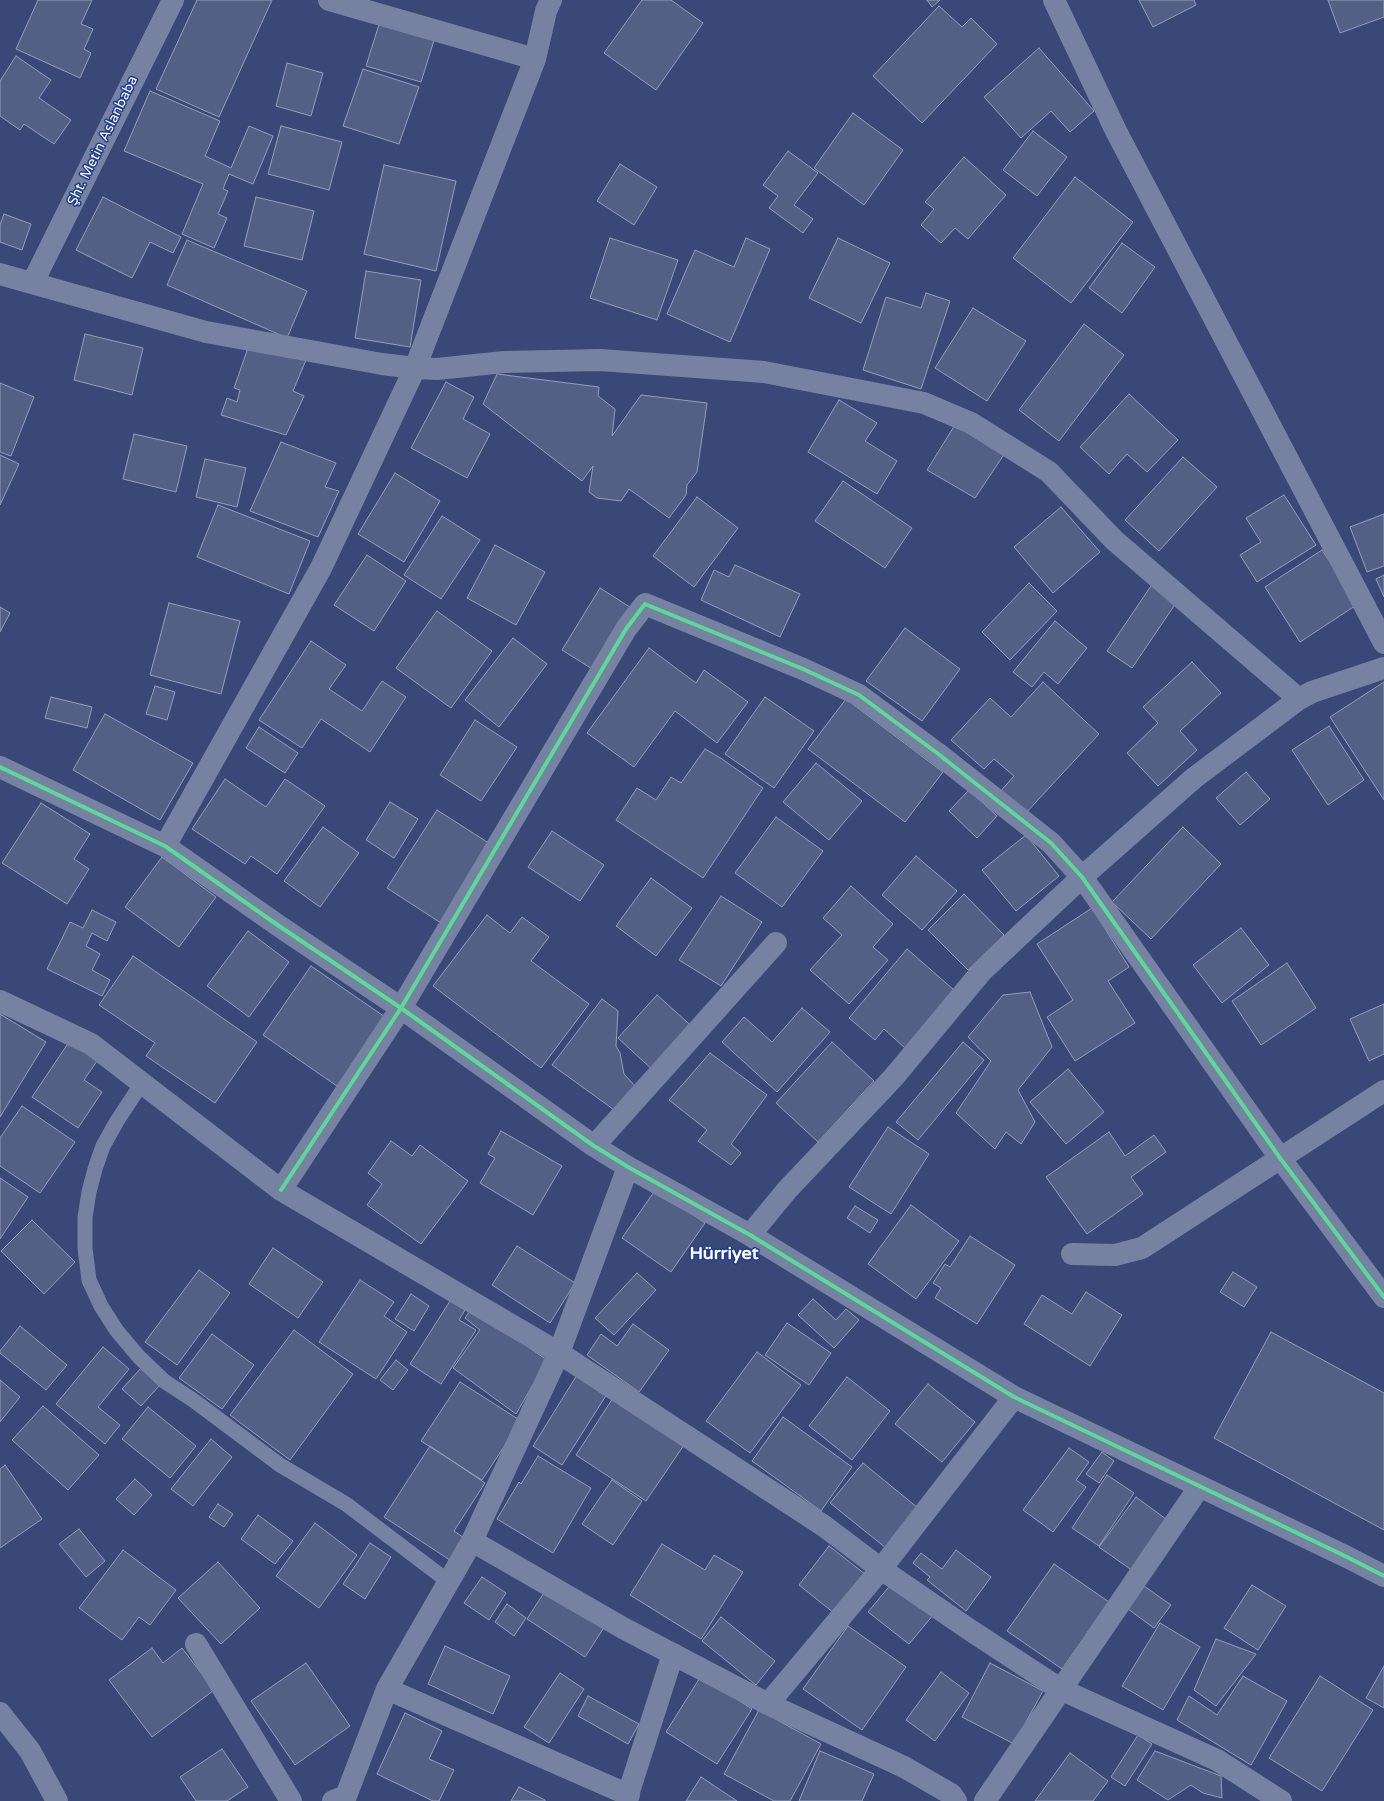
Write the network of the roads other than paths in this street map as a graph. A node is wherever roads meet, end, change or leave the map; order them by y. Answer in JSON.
{"nodes":[{"id":1,"x":173,"y":0,"type":"edge"},
{"id":2,"x":329,"y":0,"type":"edge"},
{"id":3,"x":551,"y":0,"type":"edge"},
{"id":4,"x":1054,"y":0,"type":"edge"},
{"id":5,"x":535,"y":59,"type":"junction"},
{"id":6,"x":0,"y":274,"type":"edge"},
{"id":7,"x":33,"y":282,"type":"junction"},
{"id":8,"x":414,"y":368,"type":"junction"},
{"id":9,"x":1384,"y":643,"type":"edge"},
{"id":10,"x":1384,"y":668,"type":"edge"},
{"id":11,"x":1298,"y":699,"type":"junction"},
{"id":12,"x":0,"y":767,"type":"edge"},
{"id":13,"x":165,"y":846,"type":"junction"},
{"id":14,"x":1082,"y":877,"type":"junction"},
{"id":15,"x":776,"y":943,"type":"dead end"},
{"id":16,"x":0,"y":1001,"type":"edge"},
{"id":17,"x":401,"y":1008,"type":"junction"},
{"id":18,"x":142,"y":1083,"type":"junction"},
{"id":19,"x":1384,"y":1091,"type":"edge"},
{"id":20,"x":594,"y":1146,"type":"junction"},
{"id":21,"x":1280,"y":1158,"type":"junction"},
{"id":22,"x":628,"y":1168,"type":"junction"},
{"id":23,"x":281,"y":1190,"type":"junction"},
{"id":24,"x":750,"y":1235,"type":"junction"},
{"id":25,"x":1072,"y":1254,"type":"dead end"},
{"id":26,"x":1384,"y":1297,"type":"edge"},
{"id":27,"x":559,"y":1353,"type":"junction"},
{"id":28,"x":1014,"y":1397,"type":"junction"},
{"id":29,"x":1200,"y":1486,"type":"junction"},
{"id":30,"x":472,"y":1541,"type":"junction"},
{"id":31,"x":881,"y":1569,"type":"junction"},
{"id":32,"x":1384,"y":1576,"type":"edge"},
{"id":33,"x":448,"y":1582,"type":"junction"},
{"id":34,"x":196,"y":1644,"type":"dead end"},
{"id":35,"x":674,"y":1654,"type":"junction"},
{"id":36,"x":387,"y":1689,"type":"junction"},
{"id":37,"x":1060,"y":1689,"type":"junction"},
{"id":38,"x":768,"y":1704,"type":"junction"},
{"id":39,"x":0,"y":1713,"type":"edge"},
{"id":40,"x":628,"y":1798,"type":"edge"},
{"id":41,"x":57,"y":1801,"type":"edge"},
{"id":42,"x":291,"y":1801,"type":"edge"},
{"id":43,"x":333,"y":1801,"type":"edge"},
{"id":44,"x":956,"y":1801,"type":"edge"},
{"id":45,"x":985,"y":1801,"type":"edge"},
{"id":46,"x":1281,"y":1801,"type":"edge"}],
"edges":[{"from":1,"to":7,"type":"street","name":"Şht. Metin Aslanbaba"},
{"from":2,"to":5,"type":"street"},
{"from":3,"to":5,"type":"street"},
{"from":4,"to":9,"type":"street"},
{"from":5,"to":8,"type":"street"},
{"from":6,"to":7,"type":"street"},
{"from":7,"to":8,"type":"street"},
{"from":8,"to":11,"type":"street"},
{"from":8,"to":13,"type":"street"},
{"from":10,"to":11,"type":"street"},
{"from":11,"to":14,"type":"street"},
{"from":12,"to":13,"type":"street"},
{"from":13,"to":17,"type":"street"},
{"from":14,"to":17,"type":"street"},
{"from":14,"to":21,"type":"street"},
{"from":14,"to":24,"type":"street"},
{"from":15,"to":20,"type":"street"},
{"from":16,"to":18,"type":"street"},
{"from":17,"to":20,"type":"street"},
{"from":17,"to":23,"type":"street"},
{"from":18,"to":23,"type":"street"},
{"from":18,"to":33,"type":"lane"},
{"from":19,"to":21,"type":"street"},
{"from":20,"to":22,"type":"street"},
{"from":21,"to":25,"type":"street"},
{"from":21,"to":26,"type":"street"},
{"from":22,"to":24,"type":"street"},
{"from":22,"to":27,"type":"street"},
{"from":23,"to":27,"type":"street"},
{"from":24,"to":28,"type":"street"},
{"from":27,"to":30,"type":"street"},
{"from":27,"to":31,"type":"street"},
{"from":28,"to":29,"type":"street"},
{"from":28,"to":31,"type":"street"},
{"from":29,"to":32,"type":"street"},
{"from":29,"to":37,"type":"street"},
{"from":30,"to":33,"type":"street"},
{"from":30,"to":35,"type":"street"},
{"from":31,"to":37,"type":"street"},
{"from":31,"to":38,"type":"street"},
{"from":33,"to":36,"type":"street"},
{"from":34,"to":42,"type":"street"},
{"from":35,"to":38,"type":"street"},
{"from":35,"to":40,"type":"street"},
{"from":36,"to":40,"type":"street"},
{"from":36,"to":43,"type":"street"},
{"from":37,"to":45,"type":"street"},
{"from":37,"to":46,"type":"street"},
{"from":38,"to":44,"type":"street"},
{"from":39,"to":41,"type":"street"}]}
